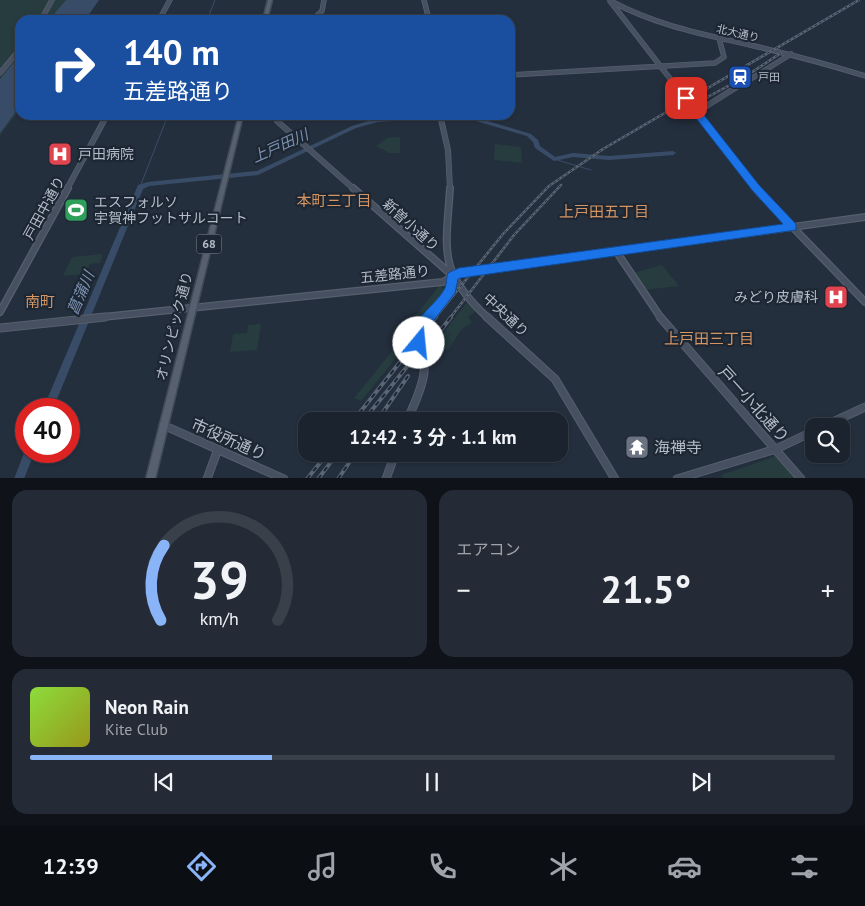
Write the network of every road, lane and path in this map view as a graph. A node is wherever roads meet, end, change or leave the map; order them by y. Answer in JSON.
{"nodes":[{"id":1,"x":52,"y":0,"type":"edge"},
{"id":2,"x":170,"y":0,"type":"edge"},
{"id":3,"x":270,"y":0,"type":"edge"},
{"id":4,"x":324,"y":0,"type":"edge"},
{"id":5,"x":424,"y":0,"type":"edge"},
{"id":6,"x":610,"y":0,"type":"edge"},
{"id":7,"x":44,"y":15,"type":"edge"},
{"id":8,"x":162,"y":15,"type":"edge"},
{"id":9,"x":266,"y":15,"type":"edge"},
{"id":10,"x":317,"y":15,"type":"edge"},
{"id":11,"x":428,"y":15,"type":"edge"},
{"id":12,"x":720,"y":38,"type":"junction"},
{"id":13,"x":791,"y":54,"type":"junction"},
{"id":14,"x":15,"y":55,"type":"edge"},
{"id":15,"x":661,"y":66,"type":"junction"},
{"id":16,"x":0,"y":73,"type":"edge"},
{"id":17,"x":515,"y":75,"type":"edge"},
{"id":18,"x":865,"y":76,"type":"edge"},
{"id":19,"x":692,"y":108,"type":"junction"},
{"id":20,"x":104,"y":120,"type":"edge"},
{"id":21,"x":240,"y":120,"type":"edge"},
{"id":22,"x":277,"y":120,"type":"edge"},
{"id":23,"x":442,"y":120,"type":"edge"},
{"id":24,"x":865,"y":217,"type":"edge"},
{"id":25,"x":792,"y":227,"type":"junction"},
{"id":26,"x":616,"y":251,"type":"junction"},
{"id":27,"x":453,"y":276,"type":"junction"},
{"id":28,"x":865,"y":302,"type":"edge"},
{"id":29,"x":193,"y":308,"type":"junction"},
{"id":30,"x":0,"y":312,"type":"edge"},
{"id":31,"x":0,"y":328,"type":"edge"},
{"id":32,"x":865,"y":407,"type":"edge"},
{"id":33,"x":410,"y":412,"type":"edge"},
{"id":34,"x":841,"y":418,"type":"edge"},
{"id":35,"x":163,"y":425,"type":"junction"},
{"id":36,"x":805,"y":435,"type":"edge"},
{"id":37,"x":218,"y":449,"type":"junction"},
{"id":38,"x":776,"y":449,"type":"junction"},
{"id":39,"x":392,"y":462,"type":"edge"},
{"id":40,"x":150,"y":478,"type":"edge"},
{"id":41,"x":207,"y":478,"type":"edge"},
{"id":42,"x":284,"y":478,"type":"edge"},
{"id":43,"x":386,"y":478,"type":"edge"},
{"id":44,"x":615,"y":478,"type":"edge"},
{"id":45,"x":677,"y":478,"type":"edge"},
{"id":46,"x":801,"y":478,"type":"edge"}],
"edges":[{"from":1,"to":7,"type":"street"},
{"from":2,"to":8,"type":"street"},
{"from":3,"to":9,"type":"main road"},
{"from":4,"to":10,"type":"street"},
{"from":5,"to":11,"type":"street"},
{"from":6,"to":12,"type":"street","name":"北大通り"},
{"from":6,"to":15,"type":"street"},
{"from":12,"to":13,"type":"street","name":"北大通り"},
{"from":12,"to":15,"type":"street"},
{"from":13,"to":18,"type":"street","name":"北大通り"},
{"from":13,"to":19,"type":"street"},
{"from":14,"to":16,"type":"street"},
{"from":15,"to":17,"type":"street"},
{"from":15,"to":19,"type":"street"},
{"from":19,"to":25,"type":"street"},
{"from":20,"to":30,"type":"street","name":"戸田中通り"},
{"from":21,"to":29,"type":"main road","name":"オリンピック通り","number":"68"},
{"from":22,"to":27,"type":"street","name":"新曽小通り"},
{"from":23,"to":27,"type":"street","name":"中央通り"},
{"from":24,"to":25,"type":"street","name":"五差路通り"},
{"from":25,"to":26,"type":"street","name":"五差路通り"},
{"from":25,"to":28,"type":"street"},
{"from":26,"to":27,"type":"street","name":"五差路通り"},
{"from":26,"to":38,"type":"street","name":"戸一小北通り"},
{"from":27,"to":29,"type":"street","name":"五差路通り"},
{"from":27,"to":33,"type":"street"},
{"from":27,"to":44,"type":"street","name":"中央通り"},
{"from":29,"to":31,"type":"street","name":"五差路通り"},
{"from":29,"to":35,"type":"main road","name":"オリンピック通り","number":"68"},
{"from":32,"to":34,"type":"street"},
{"from":35,"to":37,"type":"street","name":"市役所通り"},
{"from":35,"to":40,"type":"main road","name":"オリンピック通り","number":"68"},
{"from":36,"to":38,"type":"street"},
{"from":37,"to":41,"type":"street"},
{"from":37,"to":42,"type":"street","name":"市役所通り"},
{"from":38,"to":45,"type":"street"},
{"from":38,"to":46,"type":"street","name":"戸一小北通り"},
{"from":39,"to":43,"type":"street"}]}
